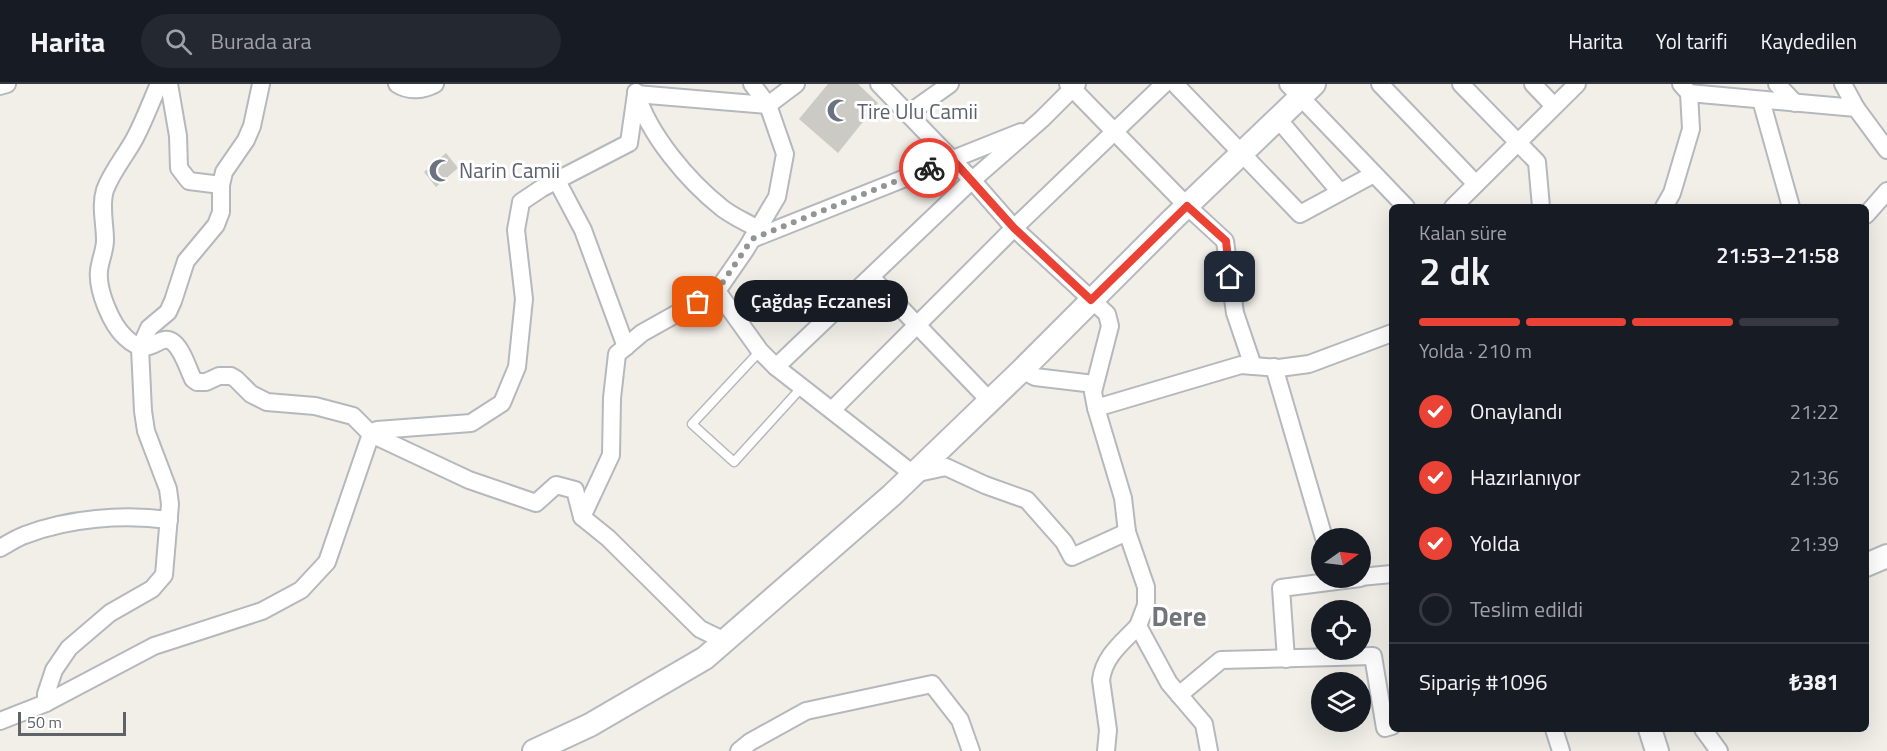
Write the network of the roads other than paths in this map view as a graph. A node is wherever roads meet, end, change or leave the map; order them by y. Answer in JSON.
{"nodes":[{"id":1,"x":7,"y":84,"type":"edge"},
{"id":2,"x":159,"y":84,"type":"edge"},
{"id":3,"x":169,"y":84,"type":"edge"},
{"id":4,"x":261,"y":84,"type":"edge"},
{"id":5,"x":397,"y":84,"type":"edge"},
{"id":6,"x":435,"y":84,"type":"edge"},
{"id":7,"x":752,"y":84,"type":"edge"},
{"id":8,"x":796,"y":84,"type":"edge"},
{"id":9,"x":879,"y":84,"type":"edge"},
{"id":10,"x":950,"y":84,"type":"edge"},
{"id":11,"x":1164,"y":84,"type":"edge"},
{"id":12,"x":1175,"y":84,"type":"edge"},
{"id":13,"x":1380,"y":84,"type":"edge"},
{"id":14,"x":1461,"y":84,"type":"edge"},
{"id":15,"x":1533,"y":84,"type":"edge"},
{"id":16,"x":1577,"y":84,"type":"edge"},
{"id":17,"x":1777,"y":84,"type":"edge"},
{"id":18,"x":0,"y":86,"type":"edge"},
{"id":19,"x":1073,"y":86,"type":"edge"},
{"id":20,"x":1850,"y":86,"type":"edge"},
{"id":21,"x":1301,"y":88,"type":"edge"},
{"id":22,"x":636,"y":89,"type":"edge"},
{"id":23,"x":1685,"y":89,"type":"edge"},
{"id":24,"x":1761,"y":99,"type":"junction"},
{"id":25,"x":1795,"y":103,"type":"junction"},
{"id":26,"x":768,"y":105,"type":"junction"},
{"id":27,"x":1554,"y":106,"type":"junction"},
{"id":28,"x":1856,"y":108,"type":"junction"},
{"id":29,"x":908,"y":114,"type":"junction"},
{"id":30,"x":1278,"y":119,"type":"junction"},
{"id":31,"x":1033,"y":127,"type":"junction"},
{"id":32,"x":1114,"y":131,"type":"junction"},
{"id":33,"x":1518,"y":142,"type":"junction"},
{"id":34,"x":1887,"y":150,"type":"edge"},
{"id":35,"x":1242,"y":153,"type":"junction"},
{"id":36,"x":952,"y":159,"type":"junction"},
{"id":37,"x":1374,"y":174,"type":"junction"},
{"id":38,"x":972,"y":180,"type":"junction"},
{"id":39,"x":557,"y":181,"type":"junction"},
{"id":40,"x":1476,"y":184,"type":"junction"},
{"id":41,"x":221,"y":185,"type":"junction"},
{"id":42,"x":1887,"y":191,"type":"edge"},
{"id":43,"x":1340,"y":192,"type":"junction"},
{"id":44,"x":1403,"y":204,"type":"edge"},
{"id":45,"x":1456,"y":204,"type":"edge"},
{"id":46,"x":1541,"y":204,"type":"edge"},
{"id":47,"x":1666,"y":204,"type":"edge"},
{"id":48,"x":1790,"y":204,"type":"edge"},
{"id":49,"x":1187,"y":206,"type":"junction"},
{"id":50,"x":1869,"y":212,"type":"edge"},
{"id":51,"x":1014,"y":228,"type":"junction"},
{"id":52,"x":755,"y":234,"type":"junction"},
{"id":53,"x":871,"y":277,"type":"junction"},
{"id":54,"x":717,"y":291,"type":"junction"},
{"id":55,"x":1091,"y":300,"type":"junction"},
{"id":56,"x":917,"y":324,"type":"junction"},
{"id":57,"x":1389,"y":337,"type":"edge"},
{"id":58,"x":626,"y":347,"type":"junction"},
{"id":59,"x":140,"y":348,"type":"junction"},
{"id":60,"x":760,"y":351,"type":"junction"},
{"id":61,"x":1253,"y":366,"type":"junction"},
{"id":62,"x":776,"y":367,"type":"junction"},
{"id":63,"x":1274,"y":367,"type":"junction"},
{"id":64,"x":1022,"y":370,"type":"junction"},
{"id":65,"x":1094,"y":384,"type":"junction"},
{"id":66,"x":802,"y":387,"type":"junction"},
{"id":67,"x":989,"y":400,"type":"junction"},
{"id":68,"x":1096,"y":408,"type":"junction"},
{"id":69,"x":831,"y":410,"type":"junction"},
{"id":70,"x":371,"y":434,"type":"junction"},
{"id":71,"x":913,"y":474,"type":"junction"},
{"id":72,"x":582,"y":518,"type":"junction"},
{"id":73,"x":169,"y":520,"type":"junction"},
{"id":74,"x":1321,"y":528,"type":"edge"},
{"id":75,"x":1127,"y":532,"type":"junction"},
{"id":76,"x":0,"y":549,"type":"edge"},
{"id":77,"x":1389,"y":573,"type":"edge"},
{"id":78,"x":1371,"y":576,"type":"edge"},
{"id":79,"x":1311,"y":583,"type":"edge"},
{"id":80,"x":1138,"y":626,"type":"junction"},
{"id":81,"x":725,"y":641,"type":"junction"},
{"id":82,"x":1286,"y":658,"type":"junction"},
{"id":83,"x":1179,"y":695,"type":"junction"},
{"id":84,"x":46,"y":703,"type":"junction"},
{"id":85,"x":0,"y":721,"type":"edge"},
{"id":86,"x":1389,"y":727,"type":"edge"},
{"id":87,"x":1555,"y":732,"type":"edge"},
{"id":88,"x":1651,"y":732,"type":"edge"},
{"id":89,"x":1705,"y":732,"type":"edge"},
{"id":90,"x":534,"y":751,"type":"edge"},
{"id":91,"x":739,"y":751,"type":"edge"},
{"id":92,"x":971,"y":751,"type":"edge"},
{"id":93,"x":1106,"y":751,"type":"edge"},
{"id":94,"x":1209,"y":751,"type":"edge"},
{"id":95,"x":1561,"y":751,"type":"edge"},
{"id":96,"x":1657,"y":751,"type":"edge"},
{"id":97,"x":1719,"y":751,"type":"edge"}],
"edges":[{"from":1,"to":18,"type":"street"},
{"from":2,"to":59,"type":"street"},
{"from":3,"to":41,"type":"street"},
{"from":4,"to":41,"type":"street"},
{"from":5,"to":6,"type":"street"},
{"from":7,"to":26,"type":"street"},
{"from":8,"to":26,"type":"street"},
{"from":9,"to":29,"type":"street"},
{"from":10,"to":29,"type":"street"},
{"from":11,"to":32,"type":"street"},
{"from":12,"to":35,"type":"street"},
{"from":13,"to":40,"type":"street"},
{"from":14,"to":33,"type":"street"},
{"from":15,"to":27,"type":"street"},
{"from":16,"to":27,"type":"street"},
{"from":17,"to":25,"type":"street"},
{"from":19,"to":31,"type":"street"},
{"from":19,"to":32,"type":"street"},
{"from":20,"to":28,"type":"street"},
{"from":21,"to":30,"type":"street"},
{"from":21,"to":37,"type":"street"},
{"from":22,"to":26,"type":"street"},
{"from":22,"to":39,"type":"street"},
{"from":22,"to":52,"type":"street"},
{"from":23,"to":24,"type":"street"},
{"from":23,"to":47,"type":"street"},
{"from":24,"to":25,"type":"street"},
{"from":24,"to":48,"type":"street"},
{"from":25,"to":28,"type":"street"},
{"from":26,"to":52,"type":"street"},
{"from":27,"to":33,"type":"street"},
{"from":28,"to":34,"type":"street"},
{"from":29,"to":36,"type":"street"},
{"from":30,"to":35,"type":"street"},
{"from":30,"to":43,"type":"street"},
{"from":31,"to":36,"type":"street"},
{"from":31,"to":38,"type":"street"},
{"from":32,"to":49,"type":"street"},
{"from":32,"to":51,"type":"street"},
{"from":33,"to":40,"type":"street"},
{"from":33,"to":46,"type":"street"},
{"from":35,"to":43,"type":"street"},
{"from":35,"to":49,"type":"street"},
{"from":36,"to":38,"type":"street"},
{"from":36,"to":52,"type":"street"},
{"from":37,"to":43,"type":"street"},
{"from":37,"to":44,"type":"street"},
{"from":38,"to":51,"type":"street"},
{"from":38,"to":53,"type":"street"},
{"from":39,"to":58,"type":"street"},
{"from":39,"to":70,"type":"street"},
{"from":40,"to":45,"type":"street"},
{"from":41,"to":59,"type":"street"},
{"from":42,"to":50,"type":"street"},
{"from":49,"to":55,"type":"street"},
{"from":49,"to":61,"type":"street"},
{"from":51,"to":55,"type":"street"},
{"from":51,"to":56,"type":"street"},
{"from":52,"to":54,"type":"street"},
{"from":53,"to":56,"type":"street"},
{"from":53,"to":62,"type":"street"},
{"from":54,"to":58,"type":"street"},
{"from":54,"to":60,"type":"street"},
{"from":55,"to":64,"type":"street"},
{"from":55,"to":65,"type":"street"},
{"from":56,"to":67,"type":"street"},
{"from":56,"to":69,"type":"street"},
{"from":57,"to":63,"type":"street"},
{"from":58,"to":72,"type":"street"},
{"from":59,"to":70,"type":"street"},
{"from":59,"to":73,"type":"street"},
{"from":60,"to":62,"type":"street"},
{"from":60,"to":66,"type":"lane"},
{"from":61,"to":63,"type":"street"},
{"from":61,"to":68,"type":"street"},
{"from":62,"to":66,"type":"street"},
{"from":63,"to":74,"type":"street"},
{"from":64,"to":65,"type":"street"},
{"from":64,"to":67,"type":"street"},
{"from":65,"to":68,"type":"street"},
{"from":66,"to":69,"type":"street"},
{"from":67,"to":71,"type":"street"},
{"from":68,"to":75,"type":"street"},
{"from":69,"to":71,"type":"street"},
{"from":70,"to":72,"type":"street"},
{"from":70,"to":84,"type":"street"},
{"from":71,"to":75,"type":"street"},
{"from":71,"to":81,"type":"street"},
{"from":72,"to":81,"type":"street"},
{"from":73,"to":76,"type":"street"},
{"from":73,"to":84,"type":"street"},
{"from":75,"to":80,"type":"street"},
{"from":77,"to":78,"type":"street"},
{"from":79,"to":82,"type":"street"},
{"from":80,"to":83,"type":"street"},
{"from":80,"to":93,"type":"street"},
{"from":81,"to":90,"type":"street"},
{"from":82,"to":83,"type":"street"},
{"from":82,"to":86,"type":"street"},
{"from":83,"to":94,"type":"street"},
{"from":84,"to":85,"type":"street"},
{"from":87,"to":95,"type":"street"},
{"from":88,"to":96,"type":"street"},
{"from":89,"to":97,"type":"street"},
{"from":91,"to":92,"type":"street"}]}
